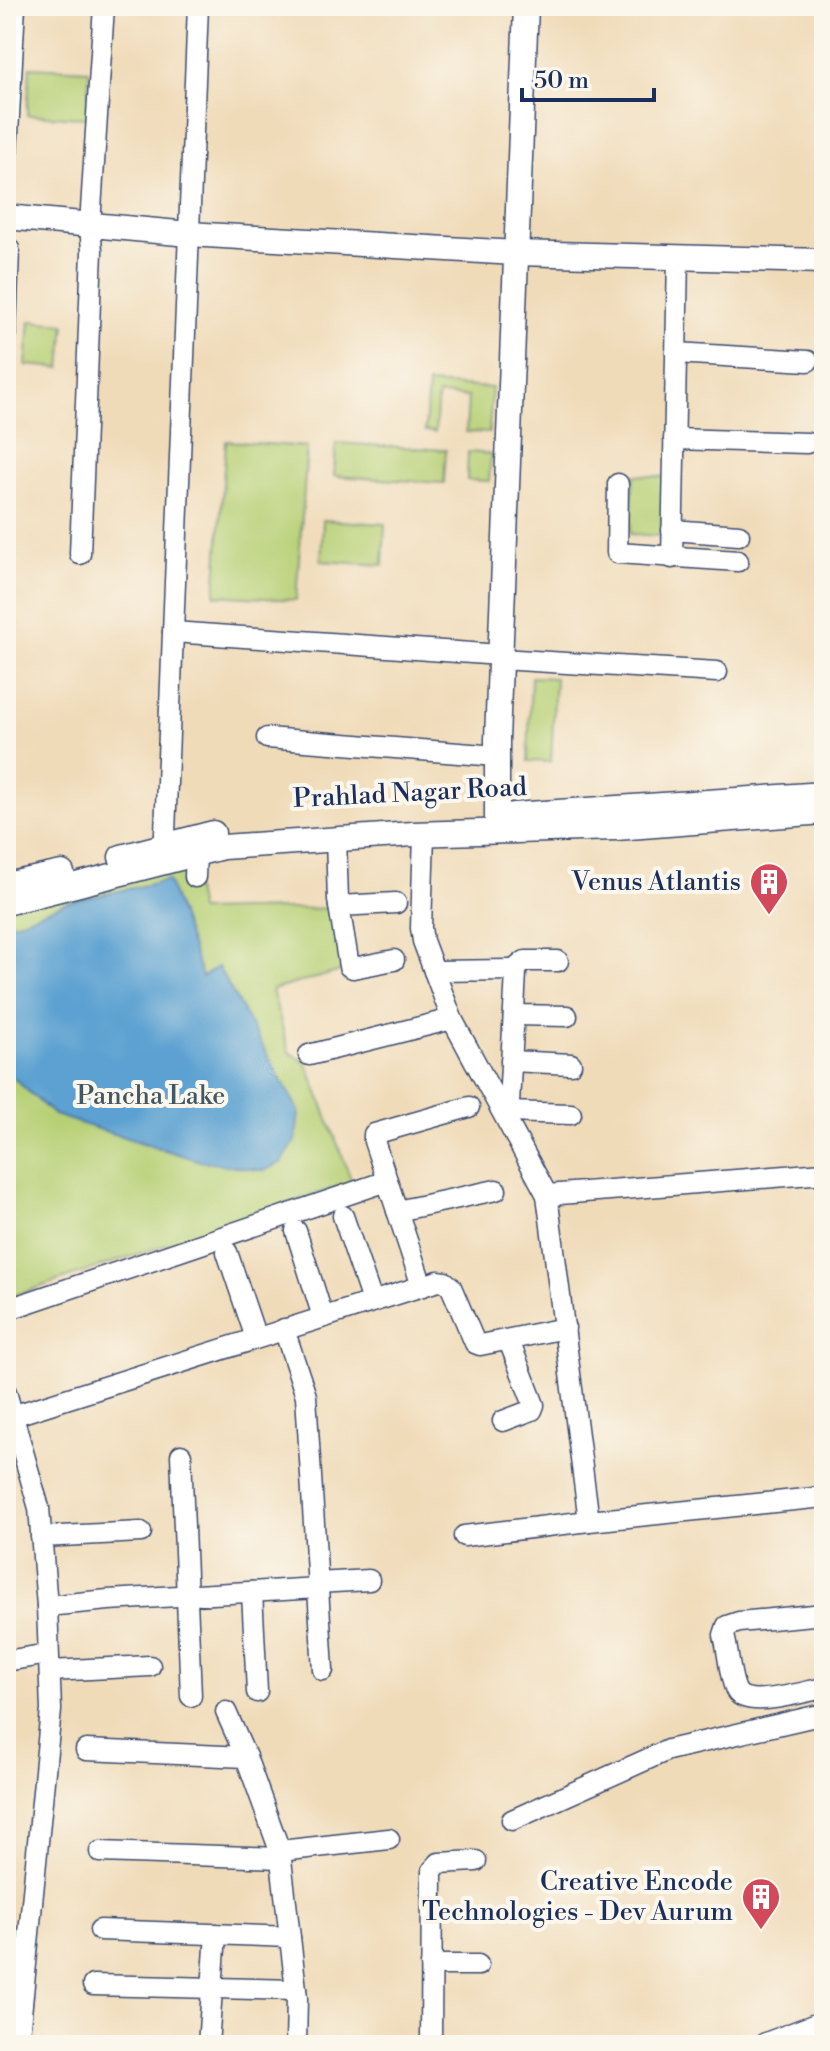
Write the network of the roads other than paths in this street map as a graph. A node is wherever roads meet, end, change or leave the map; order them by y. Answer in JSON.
{"nodes":[{"id":1,"x":15,"y":6,"type":"edge"},
{"id":2,"x":104,"y":6,"type":"edge"},
{"id":3,"x":198,"y":6,"type":"edge"},
{"id":4,"x":526,"y":6,"type":"edge"},
{"id":5,"x":6,"y":170,"type":"edge"},
{"id":6,"x":6,"y":217,"type":"edge"},
{"id":7,"x":90,"y":225,"type":"junction"},
{"id":8,"x":189,"y":234,"type":"junction"},
{"id":9,"x":6,"y":245,"type":"edge"},
{"id":10,"x":516,"y":253,"type":"junction"},
{"id":11,"x":678,"y":257,"type":"junction"},
{"id":12,"x":824,"y":261,"type":"edge"},
{"id":13,"x":6,"y":308,"type":"edge"},
{"id":14,"x":6,"y":332,"type":"edge"},
{"id":15,"x":676,"y":353,"type":"junction"},
{"id":16,"x":808,"y":361,"type":"dead end"},
{"id":17,"x":674,"y":439,"type":"junction"},
{"id":18,"x":807,"y":443,"type":"dead end"},
{"id":19,"x":618,"y":484,"type":"dead end"},
{"id":20,"x":672,"y":530,"type":"junction"},
{"id":21,"x":739,"y":535,"type":"dead end"},
{"id":22,"x":80,"y":554,"type":"dead end"},
{"id":23,"x":672,"y":558,"type":"junction"},
{"id":24,"x":738,"y":561,"type":"dead end"},
{"id":25,"x":173,"y":632,"type":"junction"},
{"id":26,"x":500,"y":657,"type":"junction"},
{"id":27,"x":717,"y":672,"type":"dead end"},
{"id":28,"x":267,"y":738,"type":"dead end"},
{"id":29,"x":497,"y":756,"type":"junction"},
{"id":30,"x":824,"y":794,"type":"edge"},
{"id":31,"x":824,"y":812,"type":"edge"},
{"id":32,"x":497,"y":824,"type":"junction"},
{"id":33,"x":424,"y":834,"type":"junction"},
{"id":34,"x":336,"y":839,"type":"junction"},
{"id":35,"x":164,"y":853,"type":"junction"},
{"id":36,"x":6,"y":885,"type":"edge"},
{"id":37,"x":6,"y":903,"type":"edge"},
{"id":38,"x":396,"y":903,"type":"dead end"},
{"id":39,"x":339,"y":906,"type":"junction"},
{"id":40,"x":394,"y":960,"type":"dead end"},
{"id":41,"x":558,"y":961,"type":"dead end"},
{"id":42,"x":514,"y":970,"type":"junction"},
{"id":43,"x":434,"y":971,"type":"junction"},
{"id":44,"x":514,"y":1015,"type":"junction"},
{"id":45,"x":567,"y":1016,"type":"dead end"},
{"id":46,"x":452,"y":1019,"type":"junction"},
{"id":47,"x":309,"y":1055,"type":"dead end"},
{"id":48,"x":511,"y":1061,"type":"junction"},
{"id":49,"x":571,"y":1064,"type":"dead end"},
{"id":50,"x":469,"y":1107,"type":"dead end"},
{"id":51,"x":571,"y":1114,"type":"dead end"},
{"id":52,"x":508,"y":1117,"type":"junction"},
{"id":53,"x":824,"y":1173,"type":"edge"},
{"id":54,"x":387,"y":1181,"type":"junction"},
{"id":55,"x":496,"y":1190,"type":"dead end"},
{"id":56,"x":547,"y":1195,"type":"junction"},
{"id":57,"x":397,"y":1211,"type":"junction"},
{"id":58,"x":343,"y":1216,"type":"dead end"},
{"id":59,"x":296,"y":1231,"type":"dead end"},
{"id":60,"x":227,"y":1252,"type":"dead end"},
{"id":61,"x":422,"y":1286,"type":"junction"},
{"id":62,"x":372,"y":1301,"type":"junction"},
{"id":63,"x":6,"y":1310,"type":"edge"},
{"id":64,"x":323,"y":1317,"type":"junction"},
{"id":65,"x":565,"y":1328,"type":"junction"},
{"id":66,"x":284,"y":1329,"type":"junction"},
{"id":67,"x":256,"y":1338,"type":"junction"},
{"id":68,"x":509,"y":1341,"type":"junction"},
{"id":69,"x":6,"y":1392,"type":"edge"},
{"id":70,"x":10,"y":1417,"type":"edge"},
{"id":71,"x":503,"y":1421,"type":"dead end"},
{"id":72,"x":181,"y":1455,"type":"dead end"},
{"id":73,"x":824,"y":1497,"type":"edge"},
{"id":74,"x":589,"y":1521,"type":"junction"},
{"id":75,"x":141,"y":1532,"type":"dead end"},
{"id":76,"x":464,"y":1536,"type":"dead end"},
{"id":77,"x":41,"y":1537,"type":"junction"},
{"id":78,"x":369,"y":1580,"type":"dead end"},
{"id":79,"x":318,"y":1586,"type":"junction"},
{"id":80,"x":252,"y":1592,"type":"junction"},
{"id":81,"x":187,"y":1596,"type":"junction"},
{"id":82,"x":47,"y":1606,"type":"junction"},
{"id":83,"x":824,"y":1614,"type":"edge"},
{"id":84,"x":6,"y":1661,"type":"edge"},
{"id":85,"x":43,"y":1664,"type":"junction"},
{"id":86,"x":150,"y":1666,"type":"dead end"},
{"id":87,"x":323,"y":1670,"type":"dead end"},
{"id":88,"x":824,"y":1688,"type":"edge"},
{"id":89,"x":257,"y":1692,"type":"dead end"},
{"id":90,"x":191,"y":1696,"type":"dead end"},
{"id":91,"x":226,"y":1712,"type":"dead end"},
{"id":92,"x":824,"y":1714,"type":"edge"},
{"id":93,"x":86,"y":1750,"type":"dead end"},
{"id":94,"x":246,"y":1757,"type":"junction"},
{"id":95,"x":512,"y":1820,"type":"dead end"},
{"id":96,"x":389,"y":1839,"type":"dead end"},
{"id":97,"x":100,"y":1852,"type":"dead end"},
{"id":98,"x":281,"y":1854,"type":"junction"},
{"id":99,"x":476,"y":1861,"type":"dead end"},
{"id":100,"x":100,"y":1930,"type":"dead end"},
{"id":101,"x":216,"y":1934,"type":"junction"},
{"id":102,"x":290,"y":1937,"type":"junction"},
{"id":103,"x":431,"y":1965,"type":"junction"},
{"id":104,"x":478,"y":1965,"type":"dead end"},
{"id":105,"x":93,"y":1985,"type":"dead end"},
{"id":106,"x":212,"y":1988,"type":"junction"},
{"id":107,"x":296,"y":1990,"type":"junction"},
{"id":108,"x":824,"y":2023,"type":"edge"},
{"id":109,"x":6,"y":2044,"type":"edge"},
{"id":110,"x":16,"y":2045,"type":"edge"},
{"id":111,"x":208,"y":2045,"type":"edge"},
{"id":112,"x":296,"y":2045,"type":"edge"},
{"id":113,"x":431,"y":2045,"type":"edge"},
{"id":114,"x":766,"y":2045,"type":"edge"}],
"edges":[{"from":1,"to":5,"type":"street"},
{"from":2,"to":7,"type":"street"},
{"from":3,"to":8,"type":"street"},
{"from":4,"to":10,"type":"street"},
{"from":6,"to":7,"type":"street"},
{"from":7,"to":8,"type":"street"},
{"from":7,"to":22,"type":"street"},
{"from":8,"to":10,"type":"street"},
{"from":8,"to":25,"type":"street"},
{"from":9,"to":13,"type":"street"},
{"from":10,"to":11,"type":"street"},
{"from":10,"to":26,"type":"street"},
{"from":11,"to":12,"type":"street"},
{"from":11,"to":15,"type":"street"},
{"from":13,"to":14,"type":"street"},
{"from":15,"to":16,"type":"street"},
{"from":15,"to":17,"type":"street"},
{"from":17,"to":18,"type":"street"},
{"from":17,"to":20,"type":"street"},
{"from":19,"to":23,"type":"street"},
{"from":20,"to":21,"type":"street"},
{"from":20,"to":23,"type":"street"},
{"from":23,"to":24,"type":"street"},
{"from":25,"to":26,"type":"street"},
{"from":25,"to":35,"type":"street"},
{"from":26,"to":27,"type":"street"},
{"from":26,"to":29,"type":"street"},
{"from":28,"to":29,"type":"street"},
{"from":29,"to":32,"type":"street"},
{"from":30,"to":32,"type":"street","name":"Prahlad Nagar Road"},
{"from":31,"to":32,"type":"street"},
{"from":32,"to":33,"type":"street"},
{"from":32,"to":35,"type":"street","name":"Prahlad Nagar Road"},
{"from":33,"to":34,"type":"street"},
{"from":33,"to":43,"type":"street"},
{"from":34,"to":35,"type":"street"},
{"from":34,"to":39,"type":"street"},
{"from":35,"to":36,"type":"street","name":"Prahlad Nagar Road"},
{"from":35,"to":37,"type":"street"},
{"from":38,"to":39,"type":"street"},
{"from":39,"to":40,"type":"street"},
{"from":41,"to":42,"type":"street"},
{"from":42,"to":43,"type":"street"},
{"from":42,"to":44,"type":"street"},
{"from":43,"to":46,"type":"street"},
{"from":44,"to":45,"type":"street"},
{"from":44,"to":48,"type":"street"},
{"from":46,"to":47,"type":"street"},
{"from":46,"to":52,"type":"street"},
{"from":48,"to":49,"type":"street"},
{"from":48,"to":52,"type":"street"},
{"from":50,"to":54,"type":"street"},
{"from":51,"to":52,"type":"street"},
{"from":52,"to":56,"type":"street"},
{"from":53,"to":56,"type":"street"},
{"from":54,"to":57,"type":"street"},
{"from":54,"to":63,"type":"street"},
{"from":55,"to":57,"type":"street"},
{"from":56,"to":65,"type":"street"},
{"from":57,"to":61,"type":"street"},
{"from":58,"to":62,"type":"street"},
{"from":59,"to":64,"type":"street"},
{"from":60,"to":67,"type":"street"},
{"from":61,"to":62,"type":"street"},
{"from":61,"to":68,"type":"street"},
{"from":62,"to":64,"type":"street"},
{"from":64,"to":66,"type":"street"},
{"from":65,"to":68,"type":"street"},
{"from":65,"to":74,"type":"street"},
{"from":66,"to":67,"type":"street"},
{"from":66,"to":79,"type":"street"},
{"from":67,"to":70,"type":"street"},
{"from":68,"to":71,"type":"street"},
{"from":69,"to":70,"type":"street"},
{"from":70,"to":77,"type":"street"},
{"from":72,"to":81,"type":"street"},
{"from":73,"to":74,"type":"street"},
{"from":74,"to":76,"type":"street"},
{"from":75,"to":77,"type":"street"},
{"from":77,"to":82,"type":"street"},
{"from":78,"to":79,"type":"street"},
{"from":79,"to":80,"type":"street"},
{"from":79,"to":87,"type":"street"},
{"from":80,"to":81,"type":"street"},
{"from":80,"to":89,"type":"street"},
{"from":81,"to":82,"type":"street"},
{"from":81,"to":90,"type":"street"},
{"from":82,"to":85,"type":"street"},
{"from":83,"to":88,"type":"street"},
{"from":84,"to":85,"type":"street"},
{"from":85,"to":86,"type":"street"},
{"from":85,"to":110,"type":"street"},
{"from":91,"to":94,"type":"street"},
{"from":92,"to":95,"type":"street"},
{"from":93,"to":94,"type":"street"},
{"from":94,"to":98,"type":"street"},
{"from":96,"to":98,"type":"street"},
{"from":97,"to":98,"type":"street"},
{"from":98,"to":102,"type":"street"},
{"from":99,"to":103,"type":"street"},
{"from":100,"to":101,"type":"street"},
{"from":101,"to":102,"type":"street"},
{"from":101,"to":106,"type":"street"},
{"from":102,"to":107,"type":"street"},
{"from":103,"to":104,"type":"street"},
{"from":103,"to":113,"type":"street"},
{"from":105,"to":106,"type":"street"},
{"from":106,"to":107,"type":"street"},
{"from":106,"to":111,"type":"street"},
{"from":107,"to":112,"type":"street"},
{"from":108,"to":114,"type":"street"},
{"from":109,"to":110,"type":"street"}]}
